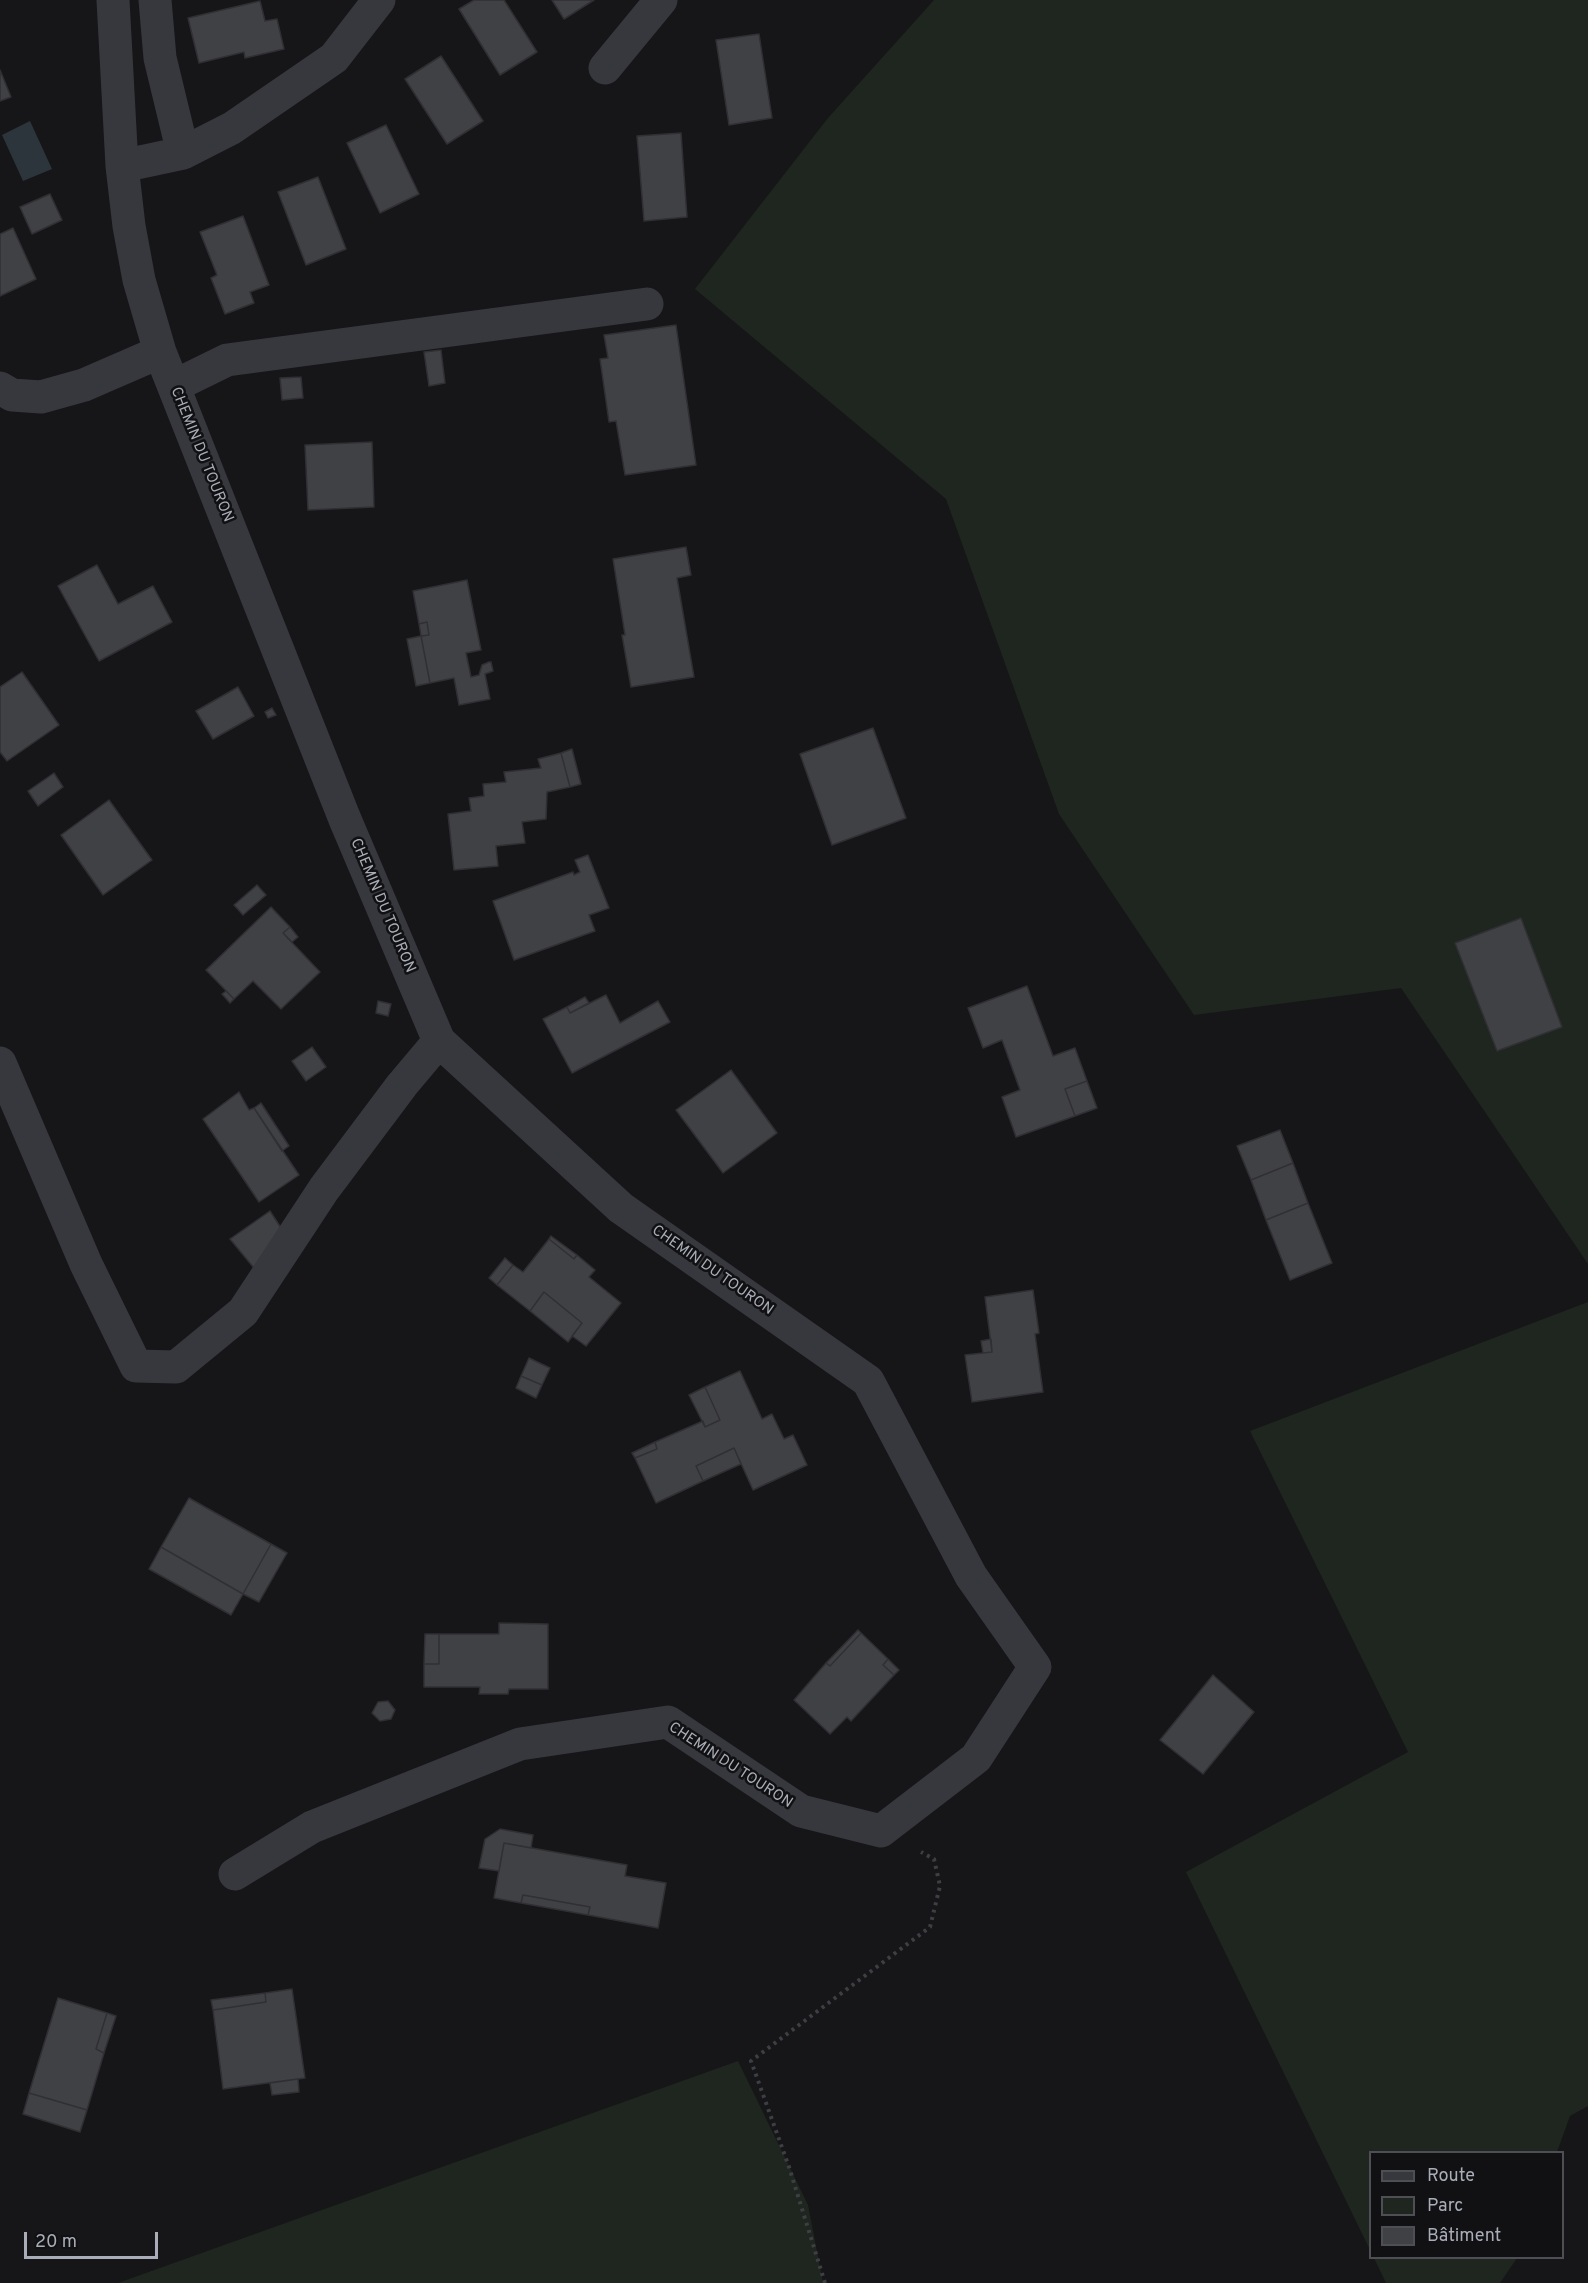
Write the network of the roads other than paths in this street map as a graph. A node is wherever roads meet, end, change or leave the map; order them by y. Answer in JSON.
{"nodes":[{"id":1,"x":113,"y":0,"type":"edge"},
{"id":2,"x":155,"y":0,"type":"edge"},
{"id":3,"x":379,"y":0,"type":"edge"},
{"id":4,"x":662,"y":0,"type":"edge"},
{"id":5,"x":605,"y":68,"type":"dead end"},
{"id":6,"x":183,"y":153,"type":"junction"},
{"id":7,"x":122,"y":166,"type":"junction"},
{"id":8,"x":647,"y":304,"type":"dead end"},
{"id":9,"x":160,"y":352,"type":"junction"},
{"id":10,"x":174,"y":386,"type":"junction"},
{"id":11,"x":0,"y":388,"type":"edge"},
{"id":12,"x":439,"y":1041,"type":"junction"},
{"id":13,"x":0,"y":1063,"type":"edge"},
{"id":14,"x":235,"y":1875,"type":"dead end"}],
"edges":[{"from":1,"to":7,"type":"street","name":"CHEMIN DU TOURON"},
{"from":2,"to":6,"type":"street"},
{"from":3,"to":6,"type":"street"},
{"from":4,"to":5,"type":"street"},
{"from":6,"to":7,"type":"street"},
{"from":7,"to":9,"type":"street","name":"CHEMIN DU TOURON"},
{"from":8,"to":10,"type":"street"},
{"from":9,"to":10,"type":"street","name":"CHEMIN DU TOURON"},
{"from":9,"to":11,"type":"street"},
{"from":10,"to":12,"type":"street","name":"CHEMIN DU TOURON"},
{"from":12,"to":13,"type":"street"},
{"from":12,"to":14,"type":"street","name":"CHEMIN DU TOURON"}]}
